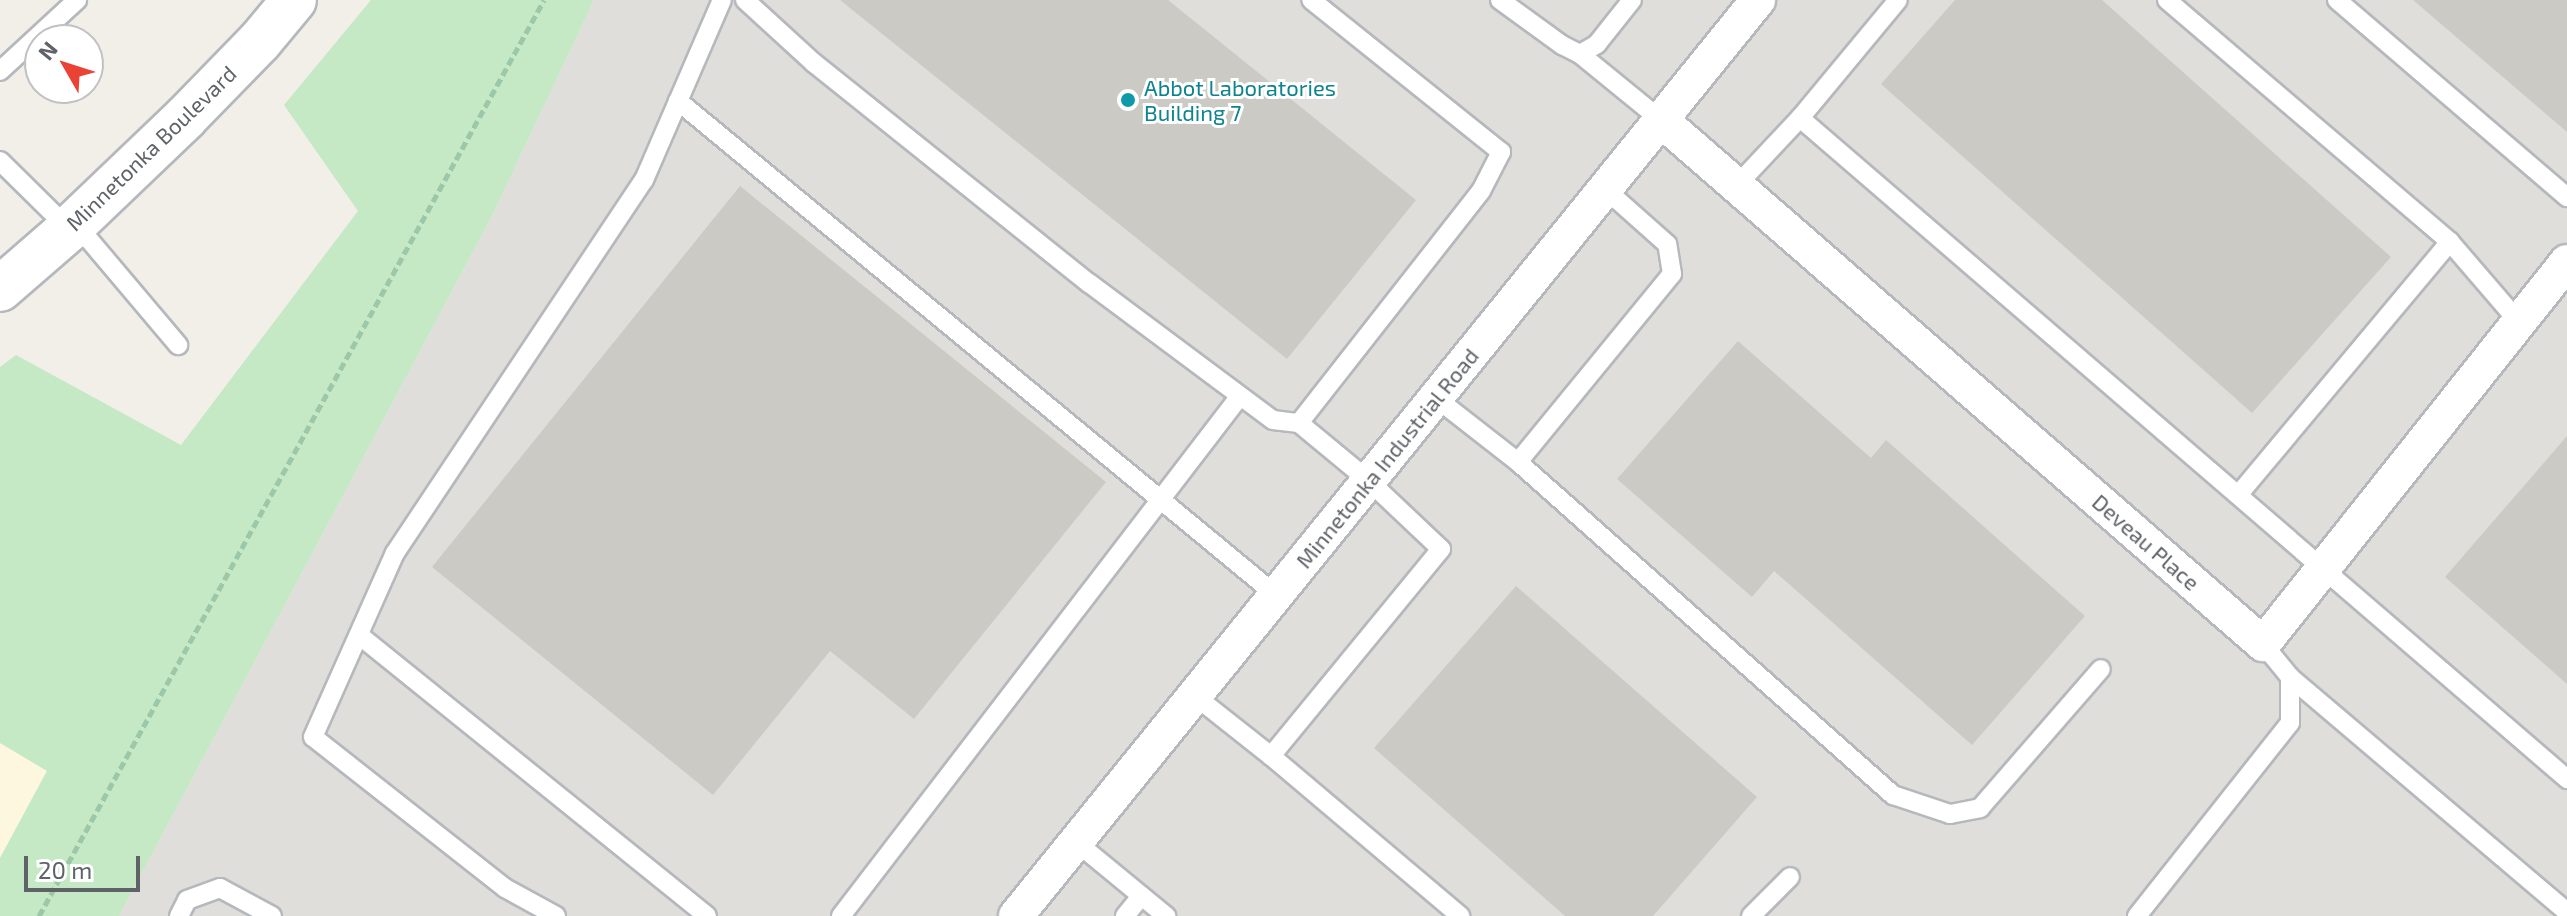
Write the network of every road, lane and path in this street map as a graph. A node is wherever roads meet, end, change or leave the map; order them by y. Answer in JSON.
{"nodes":[{"id":1,"x":77,"y":0,"type":"edge"},
{"id":2,"x":294,"y":0,"type":"edge"},
{"id":3,"x":544,"y":0,"type":"edge"},
{"id":4,"x":722,"y":0,"type":"edge"},
{"id":5,"x":745,"y":0,"type":"edge"},
{"id":6,"x":1311,"y":0,"type":"edge"},
{"id":7,"x":1500,"y":0,"type":"edge"},
{"id":8,"x":1632,"y":0,"type":"edge"},
{"id":9,"x":1758,"y":0,"type":"edge"},
{"id":10,"x":1898,"y":0,"type":"edge"},
{"id":11,"x":2167,"y":0,"type":"edge"},
{"id":12,"x":2337,"y":0,"type":"edge"},
{"id":13,"x":1589,"y":49,"type":"junction"},
{"id":14,"x":0,"y":71,"type":"edge"},
{"id":15,"x":678,"y":101,"type":"junction"},
{"id":16,"x":1800,"y":118,"type":"junction"},
{"id":17,"x":1661,"y":120,"type":"junction"},
{"id":18,"x":0,"y":161,"type":"edge"},
{"id":19,"x":1737,"y":185,"type":"junction"},
{"id":20,"x":1605,"y":189,"type":"junction"},
{"id":21,"x":2567,"y":197,"type":"edge"},
{"id":22,"x":72,"y":226,"type":"junction"},
{"id":23,"x":2450,"y":242,"type":"junction"},
{"id":24,"x":2567,"y":262,"type":"edge"},
{"id":25,"x":0,"y":289,"type":"edge"},
{"id":26,"x":2518,"y":321,"type":"junction"},
{"id":27,"x":178,"y":345,"type":"dead end"},
{"id":28,"x":1240,"y":396,"type":"junction"},
{"id":29,"x":1436,"y":398,"type":"junction"},
{"id":30,"x":1299,"y":423,"type":"junction"},
{"id":31,"x":1518,"y":462,"type":"junction"},
{"id":32,"x":1369,"y":481,"type":"junction"},
{"id":33,"x":2239,"y":494,"type":"junction"},
{"id":34,"x":1159,"y":501,"type":"junction"},
{"id":35,"x":2324,"y":567,"type":"junction"},
{"id":36,"x":1276,"y":595,"type":"junction"},
{"id":37,"x":359,"y":635,"type":"junction"},
{"id":38,"x":2263,"y":644,"type":"junction"},
{"id":39,"x":2101,"y":669,"type":"dead end"},
{"id":40,"x":2290,"y":677,"type":"junction"},
{"id":41,"x":1195,"y":696,"type":"junction"},
{"id":42,"x":1271,"y":756,"type":"junction"},
{"id":43,"x":2567,"y":779,"type":"edge"},
{"id":44,"x":1076,"y":842,"type":"junction"},
{"id":45,"x":1790,"y":877,"type":"dead end"},
{"id":46,"x":1141,"y":896,"type":"junction"},
{"id":47,"x":2566,"y":914,"type":"edge"},
{"id":48,"x":39,"y":916,"type":"edge"},
{"id":49,"x":179,"y":916,"type":"edge"},
{"id":50,"x":272,"y":916,"type":"edge"},
{"id":51,"x":556,"y":916,"type":"edge"},
{"id":52,"x":707,"y":916,"type":"edge"},
{"id":53,"x":841,"y":916,"type":"edge"},
{"id":54,"x":1016,"y":916,"type":"edge"},
{"id":55,"x":1125,"y":916,"type":"edge"},
{"id":56,"x":1166,"y":916,"type":"edge"},
{"id":57,"x":1460,"y":916,"type":"edge"},
{"id":58,"x":1751,"y":916,"type":"edge"},
{"id":59,"x":2137,"y":916,"type":"edge"}],
"edges":[{"from":1,"to":14,"type":"lane"},
{"from":2,"to":22,"type":"main road","name":"Minnetonka Boulevard"},
{"from":3,"to":48,"type":"path"},
{"from":4,"to":15,"type":"lane"},
{"from":5,"to":28,"type":"lane"},
{"from":6,"to":30,"type":"lane"},
{"from":7,"to":13,"type":"lane"},
{"from":8,"to":13,"type":"lane"},
{"from":9,"to":17,"type":"street","name":"Minnetonka Industrial Road"},
{"from":10,"to":16,"type":"lane"},
{"from":11,"to":23,"type":"lane"},
{"from":12,"to":21,"type":"lane"},
{"from":13,"to":17,"type":"lane"},
{"from":15,"to":34,"type":"lane"},
{"from":15,"to":37,"type":"lane"},
{"from":16,"to":19,"type":"lane"},
{"from":16,"to":33,"type":"lane"},
{"from":17,"to":19,"type":"street","name":"Deveau Place"},
{"from":17,"to":20,"type":"street","name":"Minnetonka Industrial Road"},
{"from":18,"to":22,"type":"lane"},
{"from":19,"to":38,"type":"street","name":"Deveau Place"},
{"from":20,"to":29,"type":"street","name":"Minnetonka Industrial Road"},
{"from":20,"to":31,"type":"lane"},
{"from":22,"to":25,"type":"main road","name":"Minnetonka Boulevard"},
{"from":22,"to":27,"type":"lane"},
{"from":23,"to":26,"type":"lane"},
{"from":23,"to":33,"type":"lane"},
{"from":24,"to":26,"type":"street"},
{"from":26,"to":35,"type":"street"},
{"from":28,"to":30,"type":"lane"},
{"from":28,"to":34,"type":"lane"},
{"from":29,"to":31,"type":"lane"},
{"from":29,"to":32,"type":"street","name":"Minnetonka Industrial Road"},
{"from":30,"to":32,"type":"lane"},
{"from":31,"to":39,"type":"lane"},
{"from":32,"to":36,"type":"street","name":"Minnetonka Industrial Road"},
{"from":32,"to":42,"type":"lane"},
{"from":33,"to":35,"type":"lane"},
{"from":34,"to":36,"type":"lane"},
{"from":34,"to":53,"type":"lane"},
{"from":35,"to":38,"type":"street"},
{"from":35,"to":43,"type":"lane"},
{"from":36,"to":41,"type":"street","name":"Minnetonka Industrial Road"},
{"from":37,"to":51,"type":"lane"},
{"from":37,"to":52,"type":"lane"},
{"from":38,"to":40,"type":"lane"},
{"from":40,"to":47,"type":"lane"},
{"from":40,"to":59,"type":"lane"},
{"from":41,"to":42,"type":"lane"},
{"from":41,"to":44,"type":"street","name":"Minnetonka Industrial Road"},
{"from":42,"to":57,"type":"lane"},
{"from":44,"to":46,"type":"lane"},
{"from":44,"to":54,"type":"street","name":"Minnetonka Industrial Road"},
{"from":45,"to":58,"type":"lane"},
{"from":46,"to":55,"type":"lane"},
{"from":46,"to":56,"type":"lane"},
{"from":49,"to":50,"type":"lane"}]}
